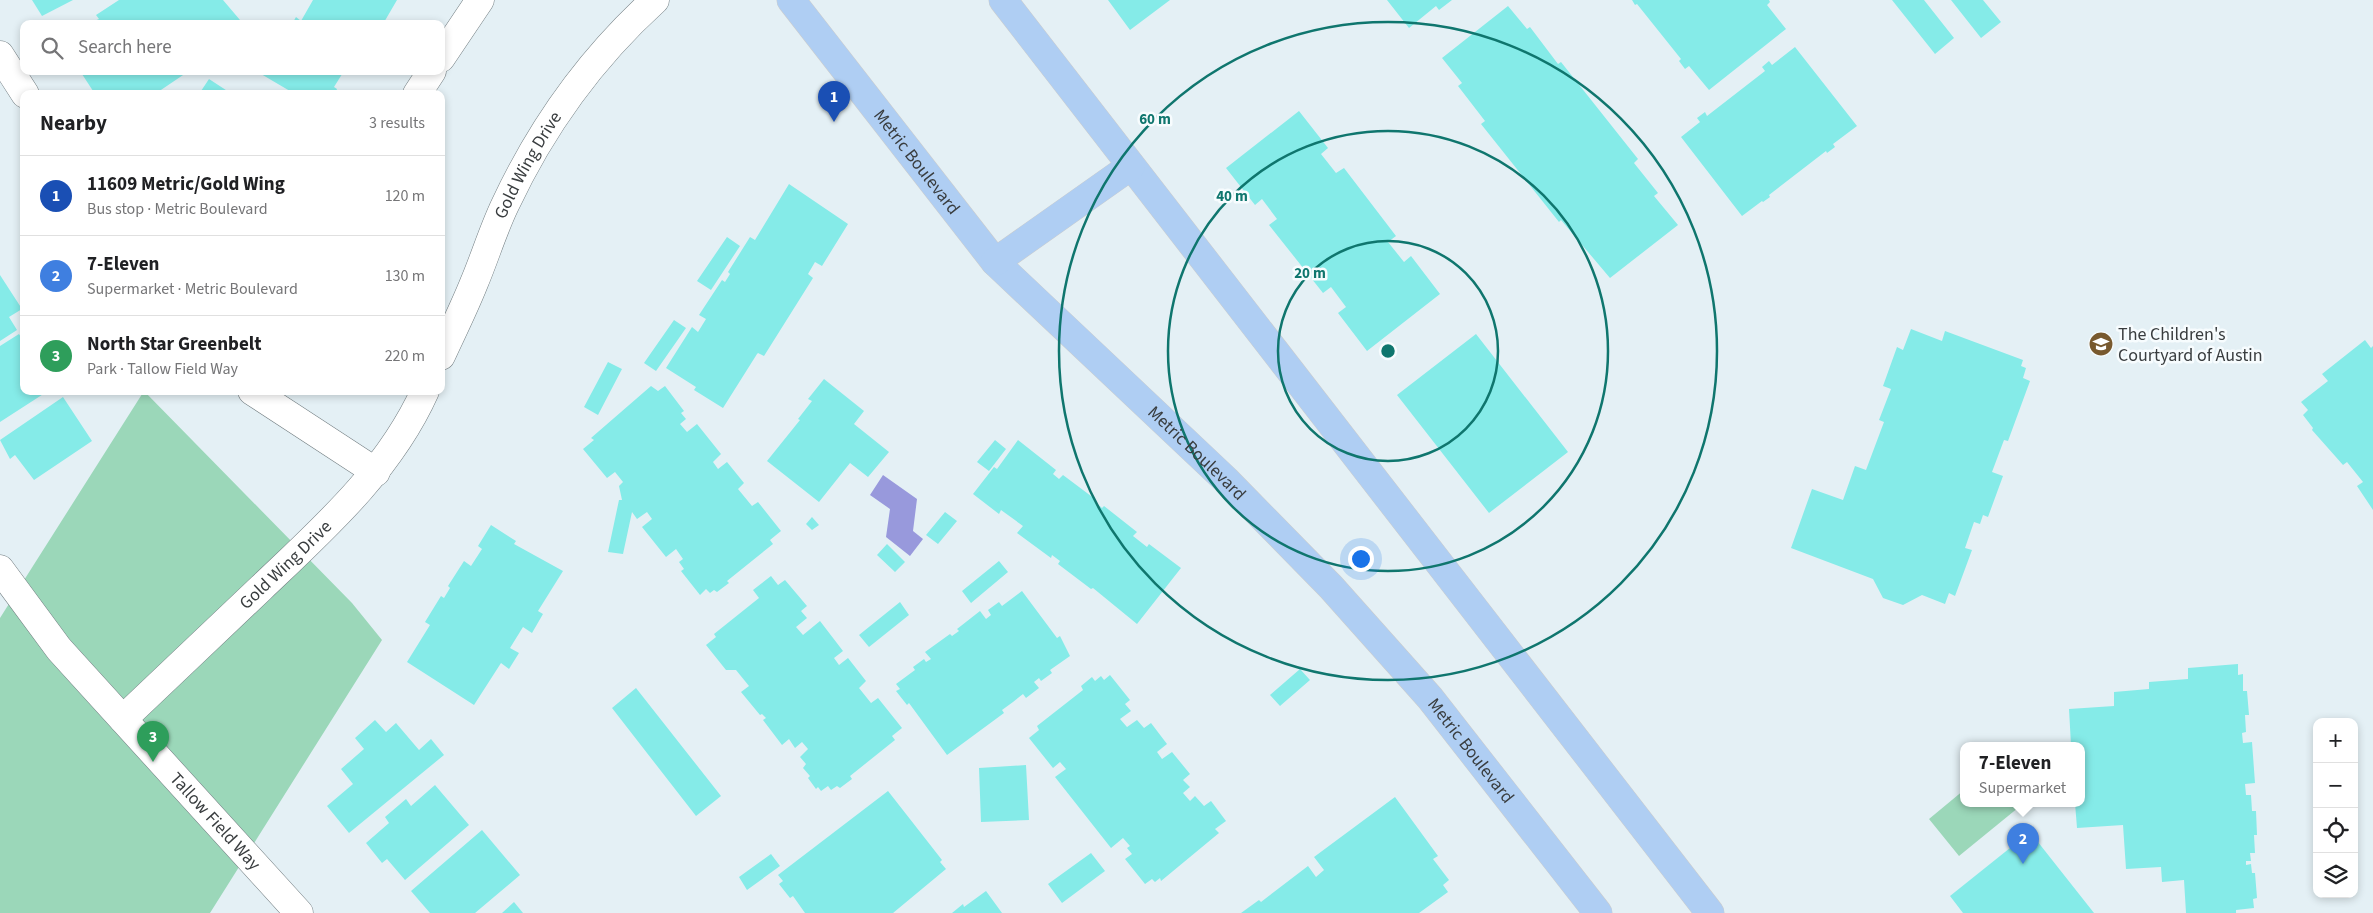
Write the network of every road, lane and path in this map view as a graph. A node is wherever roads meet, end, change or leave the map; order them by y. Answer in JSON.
{"nodes":[{"id":1,"x":480,"y":0,"type":"edge"},
{"id":2,"x":655,"y":0,"type":"edge"},
{"id":3,"x":791,"y":0,"type":"edge"},
{"id":4,"x":1004,"y":0,"type":"edge"},
{"id":5,"x":445,"y":52,"type":"edge"},
{"id":6,"x":0,"y":55,"type":"edge"},
{"id":7,"x":429,"y":75,"type":"edge"},
{"id":8,"x":22,"y":90,"type":"edge"},
{"id":9,"x":420,"y":90,"type":"edge"},
{"id":10,"x":1131,"y":166,"type":"junction"},
{"id":11,"x":995,"y":262,"type":"junction"},
{"id":12,"x":445,"y":347,"type":"edge"},
{"id":13,"x":258,"y":395,"type":"edge"},
{"id":14,"x":423,"y":395,"type":"edge"},
{"id":15,"x":376,"y":472,"type":"junction"},
{"id":16,"x":0,"y":569,"type":"edge"},
{"id":17,"x":123,"y":719,"type":"junction"},
{"id":18,"x":298,"y":913,"type":"edge"},
{"id":19,"x":1598,"y":913,"type":"edge"},
{"id":20,"x":1710,"y":913,"type":"edge"}],
"edges":[{"from":1,"to":5,"type":"street"},
{"from":2,"to":12,"type":"street","name":"Gold Wing Drive"},
{"from":3,"to":11,"type":"main road","name":"Metric Boulevard"},
{"from":4,"to":10,"type":"main road"},
{"from":6,"to":8,"type":"street"},
{"from":7,"to":9,"type":"street"},
{"from":10,"to":11,"type":"main road"},
{"from":10,"to":20,"type":"main road"},
{"from":11,"to":19,"type":"main road","name":"Metric Boulevard"},
{"from":13,"to":15,"type":"street"},
{"from":14,"to":15,"type":"street","name":"Gold Wing Drive"},
{"from":15,"to":17,"type":"street","name":"Gold Wing Drive"},
{"from":16,"to":17,"type":"street","name":"Tallow Field Way"},
{"from":17,"to":18,"type":"street","name":"Tallow Field Way"}]}
